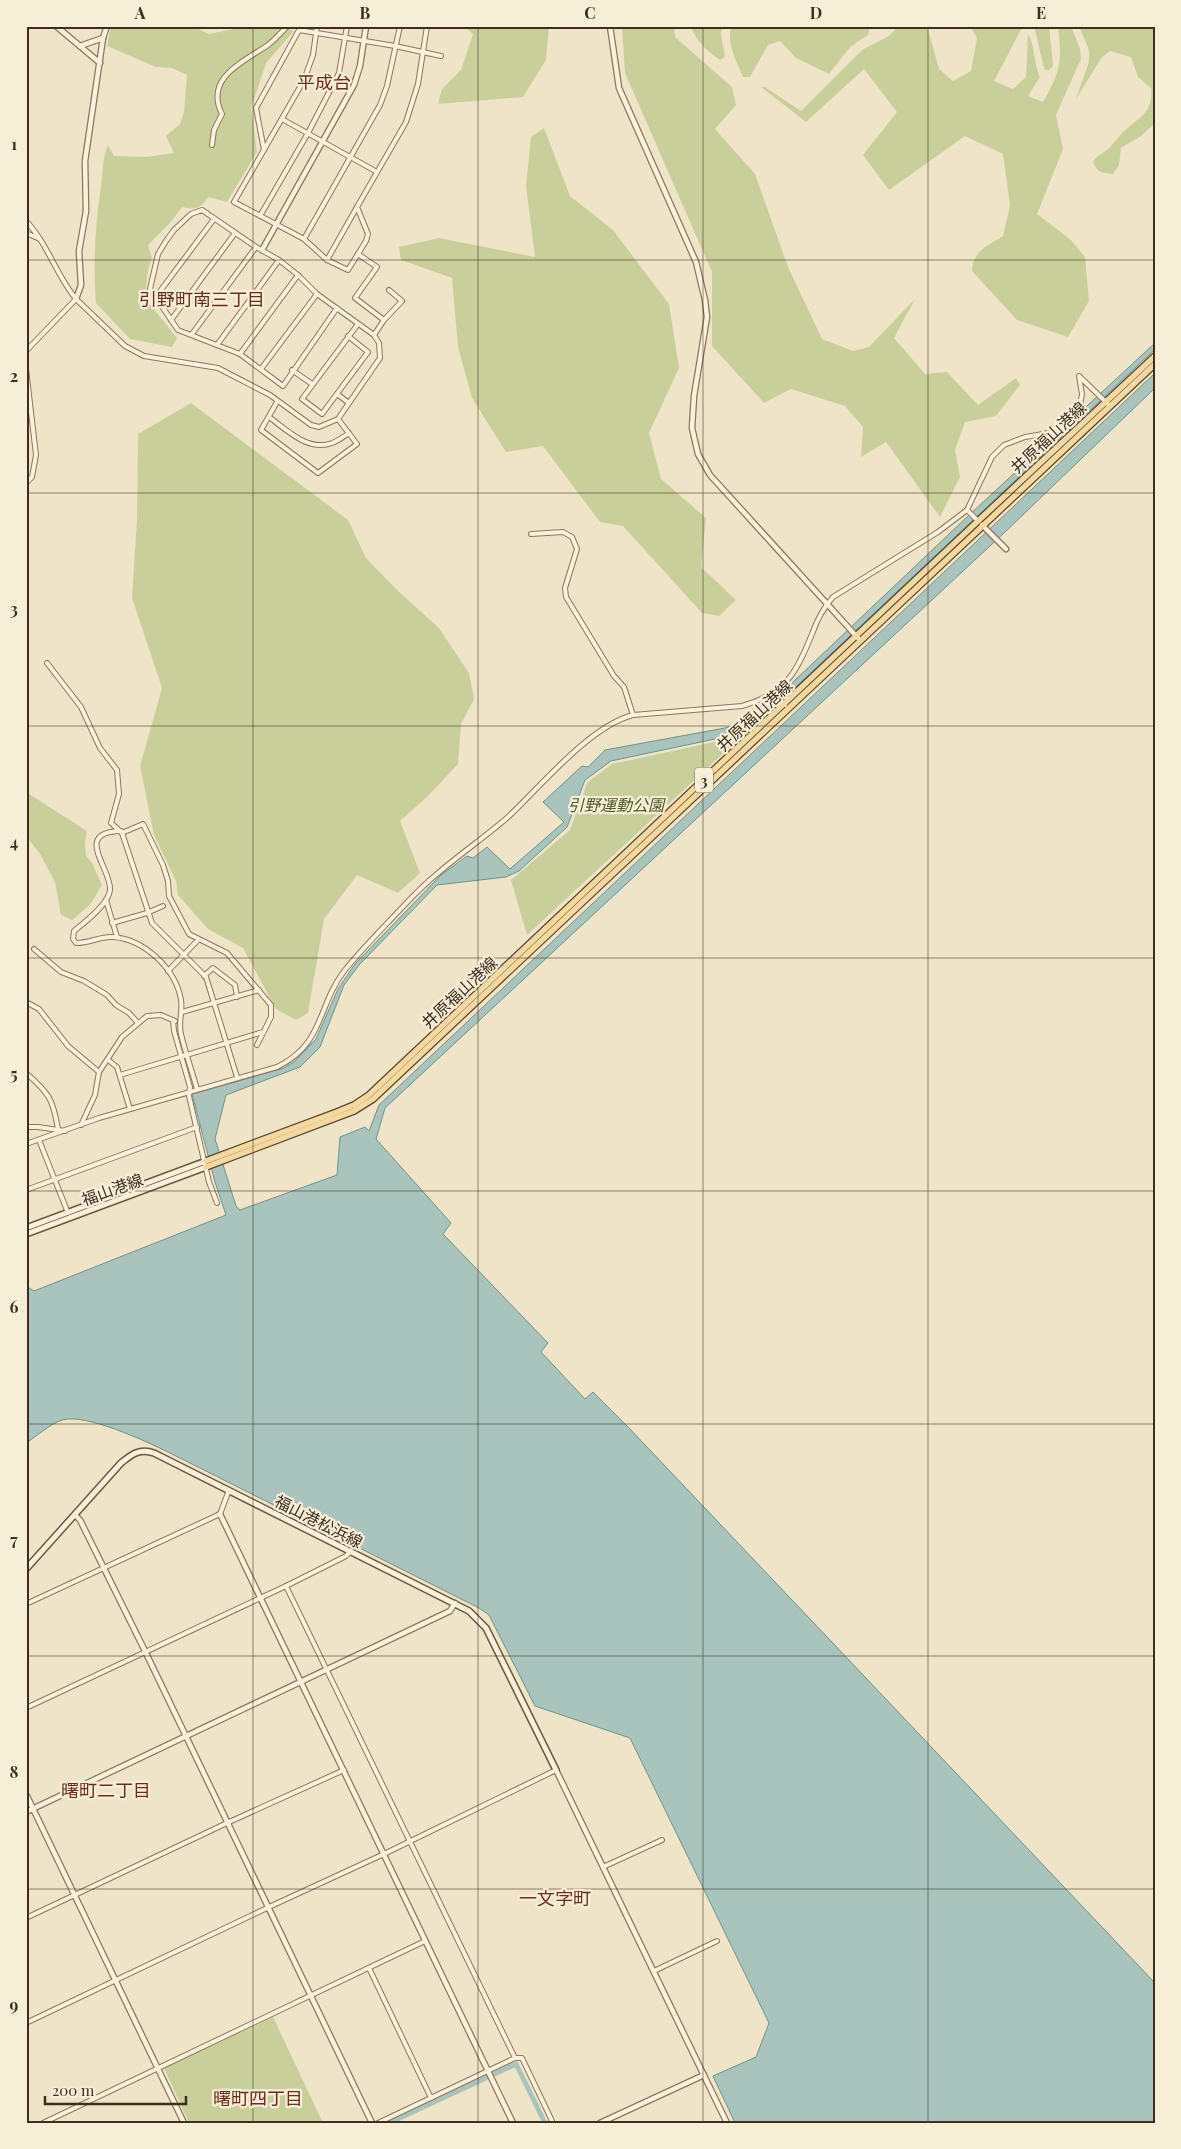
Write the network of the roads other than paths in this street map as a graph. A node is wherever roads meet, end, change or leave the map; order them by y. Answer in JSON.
{"nodes":[{"id":1,"x":56,"y":26,"type":"edge"},
{"id":2,"x":107,"y":26,"type":"edge"},
{"id":3,"x":288,"y":26,"type":"edge"},
{"id":4,"x":317,"y":26,"type":"edge"},
{"id":5,"x":348,"y":26,"type":"edge"},
{"id":6,"x":366,"y":26,"type":"edge"},
{"id":7,"x":400,"y":26,"type":"edge"},
{"id":8,"x":427,"y":26,"type":"edge"},
{"id":9,"x":610,"y":26,"type":"edge"},
{"id":10,"x":316,"y":34,"type":"junction"},
{"id":11,"x":103,"y":38,"type":"junction"},
{"id":12,"x":345,"y":39,"type":"junction"},
{"id":13,"x":363,"y":42,"type":"junction"},
{"id":14,"x":80,"y":46,"type":"junction"},
{"id":15,"x":395,"y":46,"type":"junction"},
{"id":16,"x":424,"y":52,"type":"junction"},
{"id":17,"x":441,"y":56,"type":"dead end"},
{"id":18,"x":100,"y":64,"type":"junction"},
{"id":19,"x":282,"y":119,"type":"junction"},
{"id":20,"x":308,"y":133,"type":"junction"},
{"id":21,"x":324,"y":142,"type":"junction"},
{"id":22,"x":212,"y":144,"type":"dead end"},
{"id":23,"x":264,"y":150,"type":"junction"},
{"id":24,"x":350,"y":157,"type":"junction"},
{"id":25,"x":377,"y":172,"type":"junction"},
{"id":26,"x":357,"y":207,"type":"junction"},
{"id":27,"x":260,"y":216,"type":"junction"},
{"id":28,"x":214,"y":219,"type":"junction"},
{"id":29,"x":26,"y":221,"type":"edge"},
{"id":30,"x":276,"y":225,"type":"junction"},
{"id":31,"x":26,"y":233,"type":"edge"},
{"id":32,"x":235,"y":233,"type":"junction"},
{"id":33,"x":41,"y":239,"type":"junction"},
{"id":34,"x":304,"y":239,"type":"junction"},
{"id":35,"x":256,"y":247,"type":"junction"},
{"id":36,"x":262,"y":250,"type":"junction"},
{"id":37,"x":358,"y":254,"type":"junction"},
{"id":38,"x":279,"y":260,"type":"junction"},
{"id":39,"x":327,"y":260,"type":"junction"},
{"id":40,"x":298,"y":275,"type":"junction"},
{"id":41,"x":389,"y":290,"type":"dead end"},
{"id":42,"x":317,"y":294,"type":"junction"},
{"id":43,"x":76,"y":298,"type":"junction"},
{"id":44,"x":155,"y":298,"type":"junction"},
{"id":45,"x":337,"y":308,"type":"junction"},
{"id":46,"x":171,"y":320,"type":"junction"},
{"id":47,"x":384,"y":320,"type":"junction"},
{"id":48,"x":358,"y":324,"type":"junction"},
{"id":49,"x":192,"y":334,"type":"junction"},
{"id":50,"x":374,"y":335,"type":"junction"},
{"id":51,"x":348,"y":336,"type":"junction"},
{"id":52,"x":217,"y":345,"type":"junction"},
{"id":53,"x":26,"y":351,"type":"edge"},
{"id":54,"x":240,"y":354,"type":"junction"},
{"id":55,"x":1155,"y":356,"type":"edge"},
{"id":56,"x":1155,"y":364,"type":"edge"},
{"id":57,"x":26,"y":368,"type":"edge"},
{"id":58,"x":261,"y":369,"type":"junction"},
{"id":59,"x":292,"y":370,"type":"junction"},
{"id":60,"x":312,"y":384,"type":"junction"},
{"id":61,"x":337,"y":394,"type":"junction"},
{"id":62,"x":277,"y":402,"type":"junction"},
{"id":63,"x":349,"y":403,"type":"junction"},
{"id":64,"x":1106,"y":403,"type":"junction"},
{"id":65,"x":28,"y":414,"type":"edge"},
{"id":66,"x":269,"y":417,"type":"junction"},
{"id":67,"x":338,"y":419,"type":"junction"},
{"id":68,"x":349,"y":433,"type":"junction"},
{"id":69,"x":26,"y":483,"type":"edge"},
{"id":70,"x":967,"y":510,"type":"junction"},
{"id":71,"x":981,"y":524,"type":"junction"},
{"id":72,"x":532,"y":534,"type":"dead end"},
{"id":73,"x":1006,"y":549,"type":"dead end"},
{"id":74,"x":826,"y":605,"type":"junction"},
{"id":75,"x":858,"y":639,"type":"junction"},
{"id":76,"x":47,"y":662,"type":"dead end"},
{"id":77,"x":775,"y":694,"type":"junction"},
{"id":78,"x":785,"y":705,"type":"junction"},
{"id":79,"x":633,"y":715,"type":"junction"},
{"id":80,"x":121,"y":832,"type":"junction"},
{"id":81,"x":106,"y":900,"type":"junction"},
{"id":82,"x":163,"y":906,"type":"dead end"},
{"id":83,"x":147,"y":913,"type":"junction"},
{"id":84,"x":112,"y":923,"type":"junction"},
{"id":85,"x":117,"y":938,"type":"junction"},
{"id":86,"x":198,"y":940,"type":"junction"},
{"id":87,"x":34,"y":949,"type":"dead end"},
{"id":88,"x":184,"y":955,"type":"junction"},
{"id":89,"x":168,"y":971,"type":"junction"},
{"id":90,"x":204,"y":976,"type":"junction"},
{"id":91,"x":259,"y":990,"type":"junction"},
{"id":92,"x":237,"y":997,"type":"junction"},
{"id":93,"x":26,"y":1002,"type":"edge"},
{"id":94,"x":214,"y":1004,"type":"junction"},
{"id":95,"x":182,"y":1012,"type":"junction"},
{"id":96,"x":173,"y":1020,"type":"junction"},
{"id":97,"x":179,"y":1021,"type":"junction"},
{"id":98,"x":138,"y":1023,"type":"junction"},
{"id":99,"x":264,"y":1032,"type":"junction"},
{"id":100,"x":226,"y":1043,"type":"junction"},
{"id":101,"x":257,"y":1044,"type":"dead end"},
{"id":102,"x":187,"y":1054,"type":"junction"},
{"id":103,"x":180,"y":1056,"type":"junction"},
{"id":104,"x":108,"y":1060,"type":"junction"},
{"id":105,"x":99,"y":1072,"type":"junction"},
{"id":106,"x":26,"y":1073,"type":"edge"},
{"id":107,"x":120,"y":1075,"type":"junction"},
{"id":108,"x":237,"y":1077,"type":"junction"},
{"id":109,"x":197,"y":1089,"type":"junction"},
{"id":110,"x":190,"y":1091,"type":"junction"},
{"id":111,"x":130,"y":1109,"type":"junction"},
{"id":112,"x":81,"y":1125,"type":"junction"},
{"id":113,"x":197,"y":1127,"type":"junction"},
{"id":114,"x":26,"y":1128,"type":"edge"},
{"id":115,"x":58,"y":1129,"type":"junction"},
{"id":116,"x":65,"y":1131,"type":"junction"},
{"id":117,"x":39,"y":1140,"type":"junction"},
{"id":118,"x":26,"y":1144,"type":"edge"},
{"id":119,"x":207,"y":1164,"type":"junction"},
{"id":120,"x":54,"y":1179,"type":"junction"},
{"id":121,"x":26,"y":1190,"type":"edge"},
{"id":122,"x":217,"y":1203,"type":"dead end"},
{"id":123,"x":68,"y":1213,"type":"junction"},
{"id":124,"x":26,"y":1228,"type":"edge"},
{"id":125,"x":26,"y":1234,"type":"edge"},
{"id":126,"x":229,"y":1490,"type":"junction"},
{"id":127,"x":220,"y":1514,"type":"junction"},
{"id":128,"x":75,"y":1515,"type":"junction"},
{"id":129,"x":350,"y":1551,"type":"junction"},
{"id":130,"x":104,"y":1568,"type":"junction"},
{"id":131,"x":26,"y":1569,"type":"edge"},
{"id":132,"x":286,"y":1586,"type":"junction"},
{"id":133,"x":260,"y":1598,"type":"junction"},
{"id":134,"x":455,"y":1603,"type":"junction"},
{"id":135,"x":26,"y":1604,"type":"edge"},
{"id":136,"x":145,"y":1651,"type":"junction"},
{"id":137,"x":327,"y":1670,"type":"junction"},
{"id":138,"x":301,"y":1682,"type":"junction"},
{"id":139,"x":26,"y":1708,"type":"edge"},
{"id":140,"x":186,"y":1736,"type":"junction"},
{"id":141,"x":344,"y":1770,"type":"junction"},
{"id":142,"x":556,"y":1770,"type":"junction"},
{"id":143,"x":26,"y":1794,"type":"edge"},
{"id":144,"x":33,"y":1808,"type":"junction"},
{"id":145,"x":26,"y":1812,"type":"edge"},
{"id":146,"x":227,"y":1823,"type":"junction"},
{"id":147,"x":662,"y":1840,"type":"dead end"},
{"id":148,"x":410,"y":1842,"type":"junction"},
{"id":149,"x":384,"y":1854,"type":"junction"},
{"id":150,"x":603,"y":1867,"type":"junction"},
{"id":151,"x":75,"y":1895,"type":"junction"},
{"id":152,"x":268,"y":1907,"type":"junction"},
{"id":153,"x":26,"y":1918,"type":"edge"},
{"id":154,"x":426,"y":1941,"type":"junction"},
{"id":155,"x":717,"y":1941,"type":"dead end"},
{"id":156,"x":369,"y":1968,"type":"junction"},
{"id":157,"x":654,"y":1971,"type":"junction"},
{"id":158,"x":117,"y":1980,"type":"junction"},
{"id":159,"x":312,"y":1996,"type":"junction"},
{"id":160,"x":26,"y":2023,"type":"edge"},
{"id":161,"x":515,"y":2058,"type":"junction"},
{"id":162,"x":158,"y":2068,"type":"junction"},
{"id":163,"x":489,"y":2074,"type":"junction"},
{"id":164,"x":704,"y":2074,"type":"junction"},
{"id":165,"x":430,"y":2098,"type":"junction"},
{"id":166,"x":43,"y":2123,"type":"edge"},
{"id":167,"x":184,"y":2123,"type":"edge"},
{"id":168,"x":372,"y":2123,"type":"edge"},
{"id":169,"x":378,"y":2123,"type":"edge"},
{"id":170,"x":513,"y":2123,"type":"edge"},
{"id":171,"x":553,"y":2123,"type":"edge"},
{"id":172,"x":600,"y":2123,"type":"edge"},
{"id":173,"x":727,"y":2123,"type":"edge"}],
"edges":[{"from":1,"to":14,"type":"street"},
{"from":2,"to":11,"type":"street"},
{"from":3,"to":22,"type":"street"},
{"from":4,"to":10,"type":"street"},
{"from":5,"to":12,"type":"street"},
{"from":6,"to":13,"type":"street"},
{"from":7,"to":15,"type":"street"},
{"from":8,"to":16,"type":"street"},
{"from":9,"to":74,"type":"street"},
{"from":10,"to":12,"type":"street"},
{"from":10,"to":19,"type":"street"},
{"from":10,"to":23,"type":"street"},
{"from":11,"to":14,"type":"street"},
{"from":11,"to":18,"type":"street"},
{"from":12,"to":13,"type":"street"},
{"from":12,"to":20,"type":"street"},
{"from":13,"to":15,"type":"street"},
{"from":13,"to":21,"type":"street"},
{"from":14,"to":18,"type":"street"},
{"from":15,"to":16,"type":"street"},
{"from":15,"to":24,"type":"street"},
{"from":16,"to":17,"type":"street"},
{"from":16,"to":25,"type":"street"},
{"from":18,"to":43,"type":"street"},
{"from":19,"to":20,"type":"street"},
{"from":19,"to":23,"type":"street"},
{"from":20,"to":21,"type":"street"},
{"from":20,"to":27,"type":"street"},
{"from":21,"to":24,"type":"street"},
{"from":21,"to":30,"type":"street"},
{"from":23,"to":27,"type":"street"},
{"from":24,"to":25,"type":"street"},
{"from":24,"to":34,"type":"street"},
{"from":25,"to":26,"type":"street"},
{"from":26,"to":37,"type":"street"},
{"from":26,"to":39,"type":"street"},
{"from":27,"to":30,"type":"street"},
{"from":28,"to":32,"type":"street"},
{"from":28,"to":44,"type":"street"},
{"from":28,"to":44,"type":"street"},
{"from":29,"to":33,"type":"street"},
{"from":30,"to":34,"type":"street"},
{"from":30,"to":36,"type":"street"},
{"from":31,"to":33,"type":"street"},
{"from":32,"to":35,"type":"street"},
{"from":32,"to":46,"type":"street"},
{"from":33,"to":43,"type":"street"},
{"from":34,"to":39,"type":"street"},
{"from":35,"to":36,"type":"street"},
{"from":35,"to":49,"type":"street"},
{"from":36,"to":38,"type":"street"},
{"from":37,"to":39,"type":"street"},
{"from":37,"to":47,"type":"street"},
{"from":38,"to":40,"type":"street"},
{"from":38,"to":52,"type":"street"},
{"from":40,"to":42,"type":"street"},
{"from":40,"to":54,"type":"street"},
{"from":41,"to":47,"type":"street"},
{"from":42,"to":45,"type":"street"},
{"from":42,"to":58,"type":"street"},
{"from":43,"to":53,"type":"street"},
{"from":43,"to":62,"type":"street"},
{"from":44,"to":46,"type":"street"},
{"from":45,"to":48,"type":"street"},
{"from":45,"to":59,"type":"street"},
{"from":46,"to":49,"type":"street"},
{"from":47,"to":50,"type":"street"},
{"from":48,"to":50,"type":"street"},
{"from":48,"to":51,"type":"street"},
{"from":49,"to":52,"type":"street"},
{"from":50,"to":63,"type":"street"},
{"from":51,"to":60,"type":"street"},
{"from":51,"to":61,"type":"street"},
{"from":52,"to":54,"type":"street"},
{"from":54,"to":58,"type":"street"},
{"from":55,"to":64,"type":"main road","name":"井原福山港線","number":"3"},
{"from":56,"to":64,"type":"main road","name":"井原福山港線","number":"3"},
{"from":57,"to":65,"type":"street"},
{"from":58,"to":59,"type":"street"},
{"from":59,"to":60,"type":"street"},
{"from":60,"to":61,"type":"street"},
{"from":61,"to":63,"type":"street"},
{"from":62,"to":66,"type":"street"},
{"from":62,"to":67,"type":"street"},
{"from":63,"to":67,"type":"street"},
{"from":64,"to":70,"type":"street"},
{"from":64,"to":71,"type":"main road","name":"井原福山港線","number":"3"},
{"from":65,"to":69,"type":"street"},
{"from":66,"to":68,"type":"street"},
{"from":66,"to":68,"type":"street"},
{"from":67,"to":68,"type":"street"},
{"from":70,"to":71,"type":"street"},
{"from":70,"to":74,"type":"street"},
{"from":71,"to":73,"type":"street"},
{"from":71,"to":75,"type":"main road","name":"井原福山港線","number":"3"},
{"from":72,"to":79,"type":"street"},
{"from":74,"to":75,"type":"street"},
{"from":74,"to":77,"type":"street"},
{"from":75,"to":78,"type":"main road","name":"井原福山港線","number":"3"},
{"from":76,"to":80,"type":"street"},
{"from":77,"to":78,"type":"street"},
{"from":77,"to":79,"type":"street"},
{"from":78,"to":119,"type":"main road","name":"井原福山港線","number":"3"},
{"from":79,"to":108,"type":"street"},
{"from":80,"to":81,"type":"street"},
{"from":80,"to":83,"type":"street"},
{"from":80,"to":86,"type":"street"},
{"from":81,"to":84,"type":"street"},
{"from":81,"to":85,"type":"street"},
{"from":82,"to":83,"type":"street"},
{"from":83,"to":84,"type":"street"},
{"from":83,"to":88,"type":"street"},
{"from":84,"to":85,"type":"street"},
{"from":85,"to":89,"type":"street"},
{"from":86,"to":88,"type":"street"},
{"from":86,"to":91,"type":"street"},
{"from":87,"to":98,"type":"street"},
{"from":88,"to":89,"type":"street"},
{"from":88,"to":90,"type":"street"},
{"from":89,"to":95,"type":"street"},
{"from":90,"to":92,"type":"street"},
{"from":90,"to":94,"type":"street"},
{"from":91,"to":92,"type":"street"},
{"from":91,"to":99,"type":"street"},
{"from":92,"to":94,"type":"street"},
{"from":93,"to":105,"type":"street"},
{"from":94,"to":95,"type":"street"},
{"from":94,"to":100,"type":"street"},
{"from":95,"to":97,"type":"street"},
{"from":96,"to":97,"type":"street"},
{"from":96,"to":98,"type":"street"},
{"from":96,"to":103,"type":"street"},
{"from":97,"to":102,"type":"street"},
{"from":98,"to":104,"type":"street"},
{"from":99,"to":100,"type":"street"},
{"from":99,"to":101,"type":"street"},
{"from":100,"to":102,"type":"street"},
{"from":100,"to":108,"type":"street"},
{"from":102,"to":103,"type":"street"},
{"from":102,"to":109,"type":"street"},
{"from":103,"to":107,"type":"street"},
{"from":103,"to":110,"type":"street"},
{"from":104,"to":105,"type":"street"},
{"from":104,"to":107,"type":"street"},
{"from":105,"to":112,"type":"street"},
{"from":106,"to":115,"type":"street"},
{"from":107,"to":111,"type":"street"},
{"from":108,"to":109,"type":"street"},
{"from":109,"to":110,"type":"street"},
{"from":110,"to":111,"type":"street"},
{"from":110,"to":113,"type":"street"},
{"from":111,"to":112,"type":"street"},
{"from":112,"to":116,"type":"street"},
{"from":113,"to":119,"type":"street"},
{"from":113,"to":120,"type":"street"},
{"from":114,"to":115,"type":"street"},
{"from":115,"to":116,"type":"street"},
{"from":116,"to":117,"type":"street"},
{"from":117,"to":118,"type":"street"},
{"from":117,"to":120,"type":"street"},
{"from":119,"to":122,"type":"street"},
{"from":119,"to":123,"type":"main road","name":"福山港線"},
{"from":119,"to":125,"type":"main road","name":"福山港線"},
{"from":120,"to":121,"type":"street"},
{"from":120,"to":123,"type":"street"},
{"from":123,"to":124,"type":"main road","name":"福山港線"},
{"from":126,"to":127,"type":"street"},
{"from":126,"to":128,"type":"main road","name":"福山港松浜線"},
{"from":126,"to":129,"type":"main road","name":"福山港松浜線"},
{"from":127,"to":130,"type":"street"},
{"from":127,"to":133,"type":"street"},
{"from":128,"to":130,"type":"street"},
{"from":128,"to":131,"type":"main road","name":"福山港松浜線"},
{"from":129,"to":132,"type":"street"},
{"from":129,"to":134,"type":"main road","name":"福山港松浜線"},
{"from":130,"to":135,"type":"street"},
{"from":130,"to":136,"type":"street"},
{"from":132,"to":133,"type":"street"},
{"from":132,"to":137,"type":"street"},
{"from":133,"to":136,"type":"street"},
{"from":133,"to":138,"type":"street"},
{"from":134,"to":137,"type":"street"},
{"from":134,"to":142,"type":"main road","name":"福山港松浜線"},
{"from":136,"to":139,"type":"street"},
{"from":136,"to":140,"type":"street"},
{"from":137,"to":138,"type":"street"},
{"from":137,"to":148,"type":"street"},
{"from":138,"to":140,"type":"street"},
{"from":138,"to":141,"type":"street"},
{"from":140,"to":144,"type":"street"},
{"from":140,"to":146,"type":"street"},
{"from":141,"to":146,"type":"street"},
{"from":141,"to":149,"type":"street"},
{"from":142,"to":148,"type":"street"},
{"from":142,"to":150,"type":"street"},
{"from":143,"to":144,"type":"street"},
{"from":144,"to":145,"type":"street"},
{"from":144,"to":151,"type":"street"},
{"from":146,"to":151,"type":"street"},
{"from":146,"to":152,"type":"street"},
{"from":147,"to":150,"type":"street"},
{"from":148,"to":149,"type":"street"},
{"from":148,"to":161,"type":"street"},
{"from":149,"to":152,"type":"street"},
{"from":149,"to":154,"type":"street"},
{"from":150,"to":157,"type":"street"},
{"from":151,"to":153,"type":"street"},
{"from":151,"to":158,"type":"street"},
{"from":152,"to":158,"type":"street"},
{"from":152,"to":159,"type":"street"},
{"from":154,"to":156,"type":"street"},
{"from":154,"to":163,"type":"street"},
{"from":155,"to":157,"type":"street"},
{"from":156,"to":159,"type":"street"},
{"from":156,"to":165,"type":"street"},
{"from":157,"to":164,"type":"street"},
{"from":158,"to":160,"type":"street"},
{"from":158,"to":162,"type":"street"},
{"from":159,"to":162,"type":"street"},
{"from":159,"to":168,"type":"street"},
{"from":161,"to":163,"type":"street"},
{"from":161,"to":171,"type":"street"},
{"from":162,"to":166,"type":"street"},
{"from":162,"to":167,"type":"street"},
{"from":163,"to":165,"type":"street"},
{"from":163,"to":170,"type":"street"},
{"from":164,"to":172,"type":"street"},
{"from":164,"to":173,"type":"street"},
{"from":165,"to":169,"type":"street"}]}
